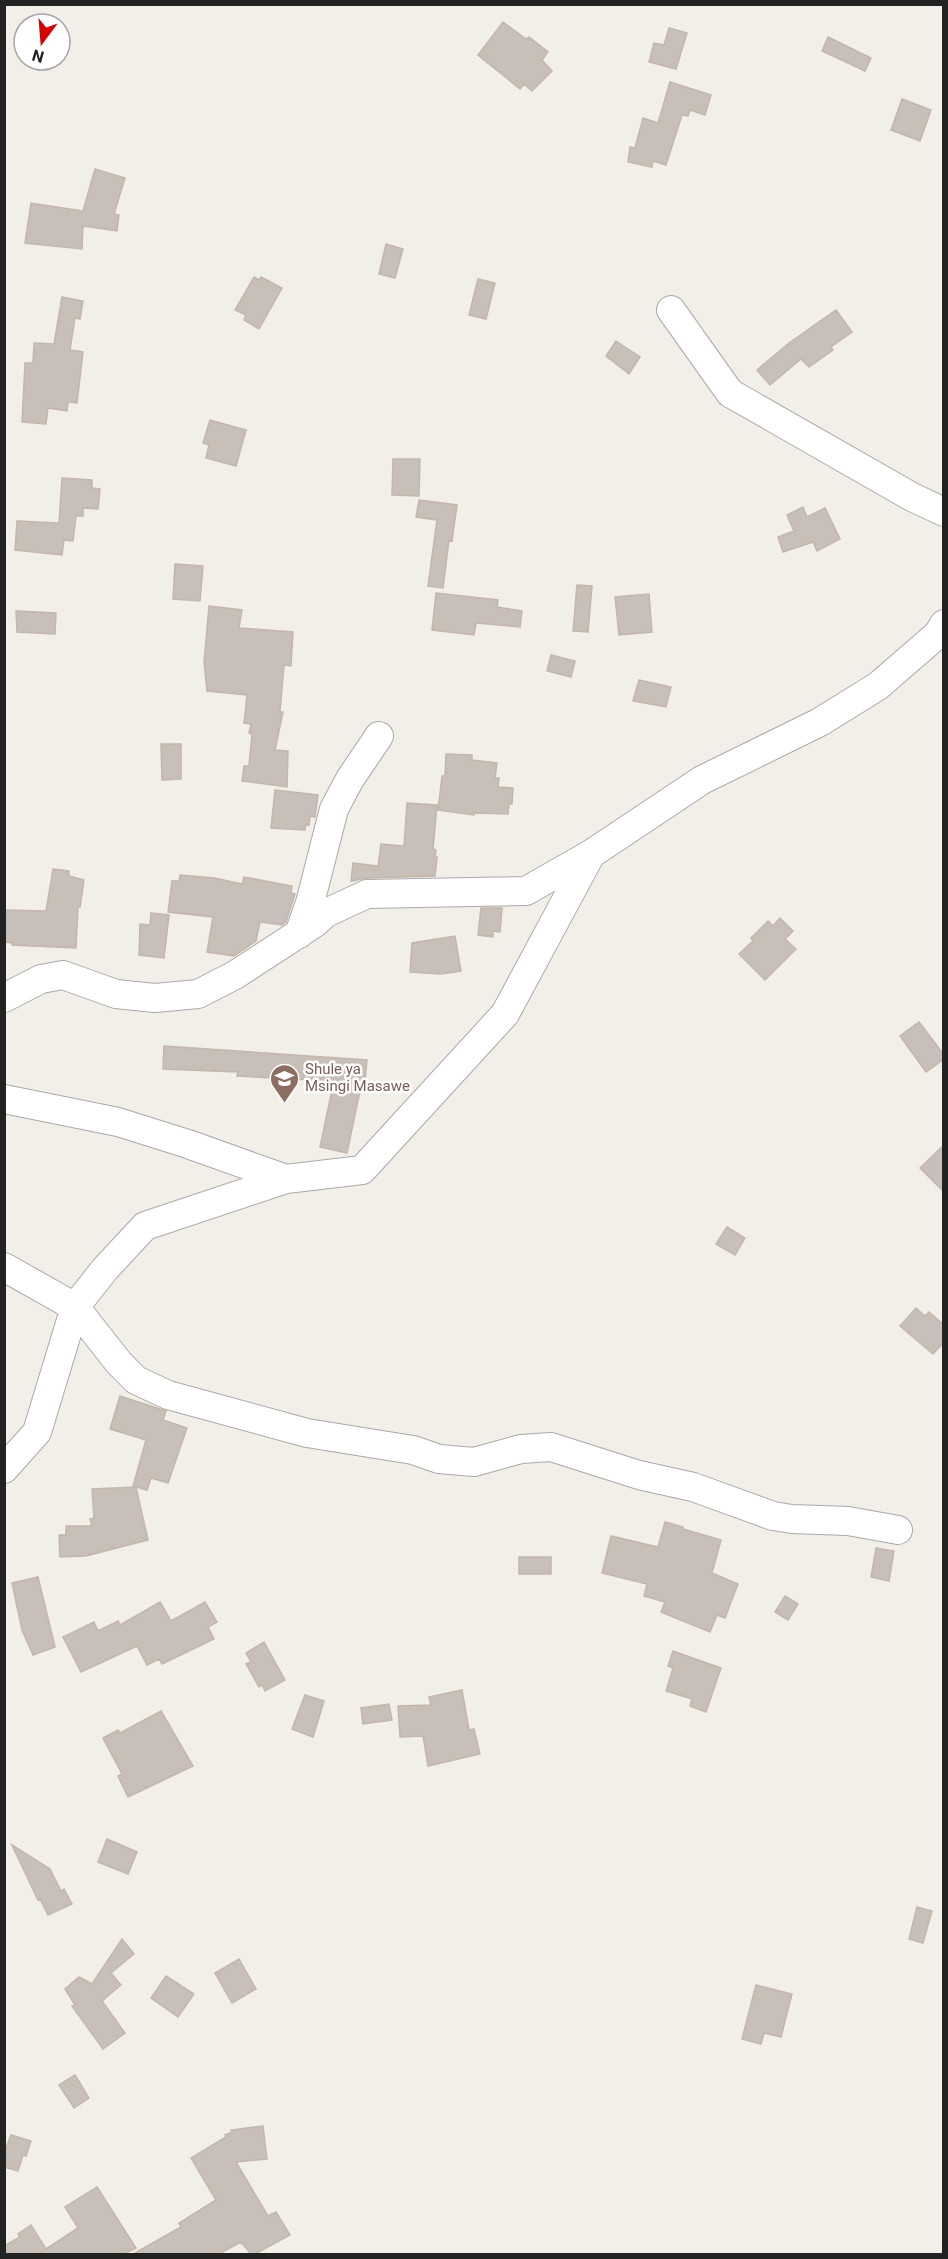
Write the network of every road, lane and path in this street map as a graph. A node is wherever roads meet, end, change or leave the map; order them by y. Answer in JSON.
{"nodes":[{"id":1,"x":671,"y":310,"type":"dead end"},
{"id":2,"x":944,"y":513,"type":"edge"},
{"id":3,"x":944,"y":624,"type":"edge"},
{"id":4,"x":379,"y":736,"type":"dead end"},
{"id":5,"x":591,"y":854,"type":"junction"},
{"id":6,"x":299,"y":934,"type":"junction"},
{"id":7,"x":4,"y":998,"type":"edge"},
{"id":8,"x":4,"y":1099,"type":"edge"},
{"id":9,"x":286,"y":1179,"type":"junction"},
{"id":10,"x":4,"y":1268,"type":"edge"},
{"id":11,"x":75,"y":1307,"type":"junction"},
{"id":12,"x":4,"y":1469,"type":"edge"},
{"id":13,"x":898,"y":1530,"type":"dead end"}],
"edges":[{"from":1,"to":2,"type":"street"},
{"from":3,"to":5,"type":"street"},
{"from":4,"to":6,"type":"street"},
{"from":5,"to":6,"type":"street"},
{"from":5,"to":9,"type":"street"},
{"from":6,"to":7,"type":"street"},
{"from":8,"to":9,"type":"street"},
{"from":9,"to":11,"type":"street"},
{"from":10,"to":11,"type":"street"},
{"from":11,"to":12,"type":"street"},
{"from":11,"to":13,"type":"street"}]}
